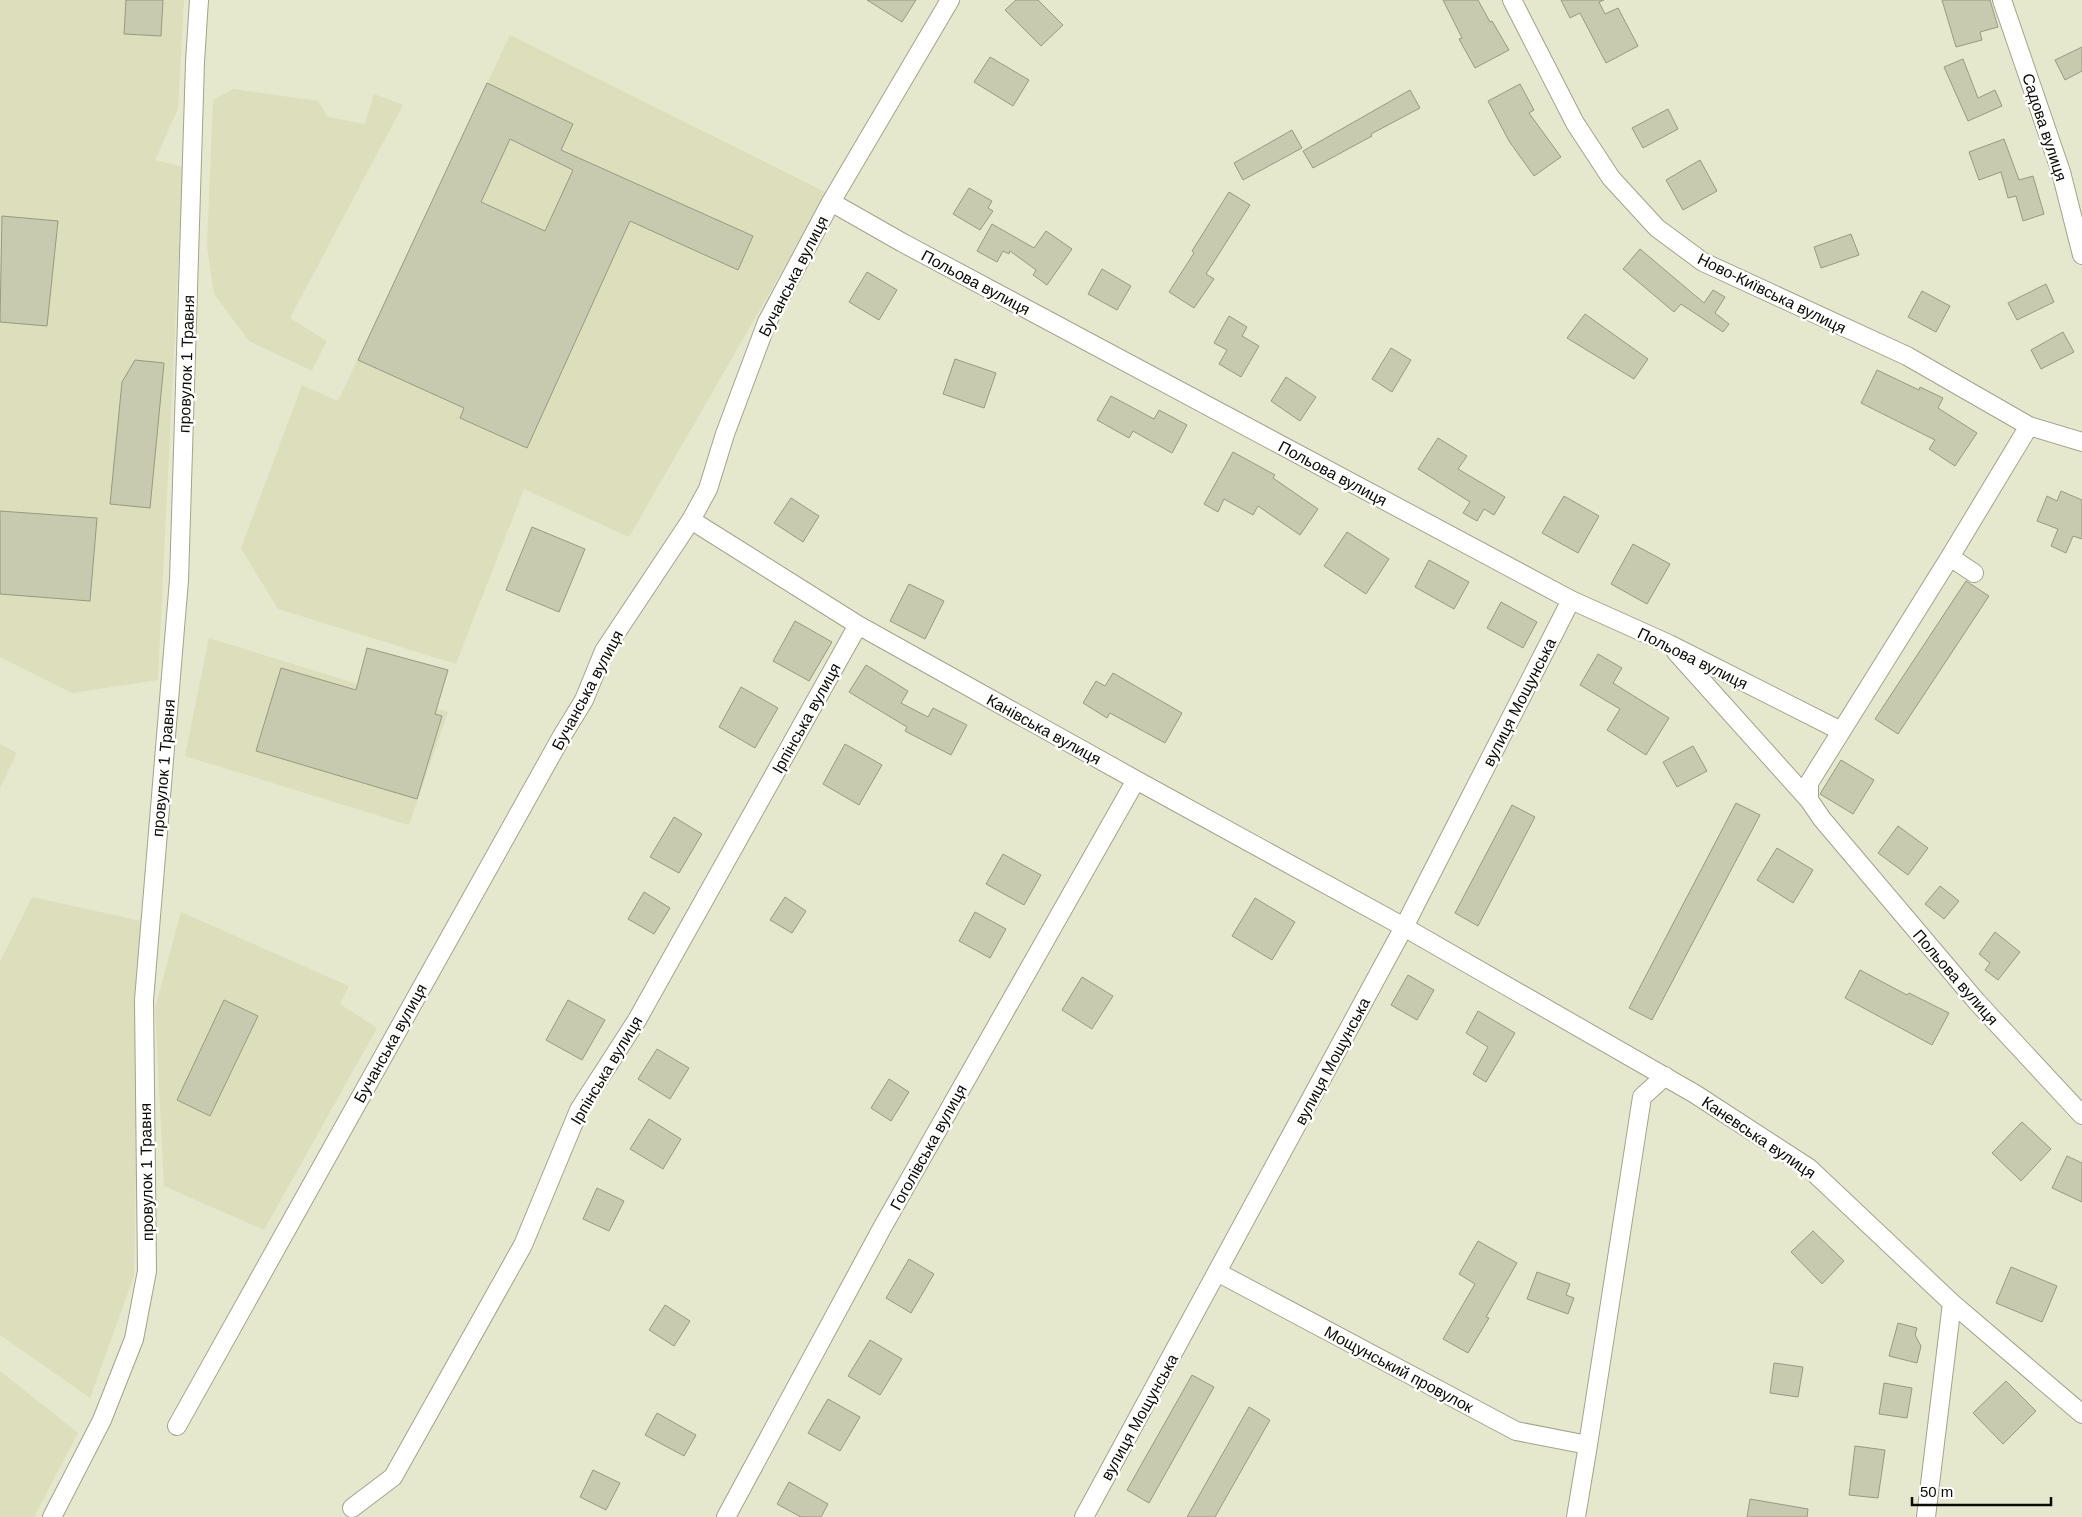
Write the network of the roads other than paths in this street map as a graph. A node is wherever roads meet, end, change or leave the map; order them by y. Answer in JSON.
{"nodes":[{"id":1,"x":199,"y":0,"type":"edge"},
{"id":2,"x":950,"y":0,"type":"edge"},
{"id":3,"x":1512,"y":0,"type":"edge"},
{"id":4,"x":2002,"y":0,"type":"edge"},
{"id":5,"x":831,"y":202,"type":"junction"},
{"id":6,"x":2082,"y":255,"type":"edge"},
{"id":7,"x":2029,"y":426,"type":"junction"},
{"id":8,"x":2082,"y":442,"type":"edge"},
{"id":9,"x":691,"y":520,"type":"junction"},
{"id":10,"x":1950,"y":557,"type":"junction"},
{"id":11,"x":1974,"y":573,"type":"dead end"},
{"id":12,"x":1570,"y":600,"type":"junction"},
{"id":13,"x":858,"y":625,"type":"junction"},
{"id":14,"x":1668,"y":644,"type":"junction"},
{"id":15,"x":1841,"y":731,"type":"junction"},
{"id":16,"x":1136,"y":780,"type":"junction"},
{"id":17,"x":1810,"y":800,"type":"junction"},
{"id":18,"x":1404,"y":927,"type":"junction"},
{"id":19,"x":1665,"y":1076,"type":"junction"},
{"id":20,"x":2082,"y":1116,"type":"edge"},
{"id":21,"x":1217,"y":1272,"type":"junction"},
{"id":22,"x":1952,"y":1303,"type":"junction"},
{"id":23,"x":2082,"y":1414,"type":"edge"},
{"id":24,"x":177,"y":1426,"type":"dead end"},
{"id":25,"x":1588,"y":1446,"type":"junction"},
{"id":26,"x":352,"y":1508,"type":"dead end"},
{"id":27,"x":52,"y":1517,"type":"edge"},
{"id":28,"x":726,"y":1517,"type":"edge"},
{"id":29,"x":1084,"y":1517,"type":"edge"},
{"id":30,"x":1576,"y":1517,"type":"edge"},
{"id":31,"x":1926,"y":1517,"type":"edge"}],
"edges":[{"from":1,"to":27,"type":"street","name":"провулок 1 Травня"},
{"from":2,"to":5,"type":"street","name":"Бучанська вулиця"},
{"from":3,"to":7,"type":"street","name":"Ново-Київська вулиця"},
{"from":4,"to":6,"type":"street","name":"Садова вулиця"},
{"from":5,"to":9,"type":"street","name":"Бучанська вулиця"},
{"from":5,"to":12,"type":"street","name":"Польова вулиця"},
{"from":7,"to":8,"type":"street","name":"Ново-Київська вулиця"},
{"from":7,"to":10,"type":"street"},
{"from":9,"to":13,"type":"street","name":"Канівська вулиця"},
{"from":9,"to":24,"type":"street","name":"Бучанська вулиця"},
{"from":10,"to":11,"type":"street"},
{"from":10,"to":15,"type":"street"},
{"from":12,"to":14,"type":"street","name":"Польова вулиця"},
{"from":12,"to":18,"type":"street","name":"вулиця Мощунська"},
{"from":13,"to":16,"type":"street","name":"Канівська вулиця"},
{"from":13,"to":26,"type":"street","name":"Ірпінська вулиця"},
{"from":14,"to":15,"type":"street","name":"Польова вулиця"},
{"from":14,"to":17,"type":"street","name":"Польова вулиця"},
{"from":15,"to":17,"type":"street"},
{"from":16,"to":18,"type":"street","name":"Канівська вулиця"},
{"from":16,"to":28,"type":"street","name":"Гоголівська вулиця"},
{"from":17,"to":20,"type":"street","name":"Польова вулиця"},
{"from":18,"to":19,"type":"street","name":"Каневська вулиця"},
{"from":18,"to":21,"type":"street","name":"вулиця Мощунська"},
{"from":19,"to":22,"type":"street","name":"Каневська вулиця"},
{"from":19,"to":25,"type":"street"},
{"from":21,"to":25,"type":"street","name":"Мощунський провулок"},
{"from":21,"to":29,"type":"street","name":"вулиця Мощунська"},
{"from":22,"to":23,"type":"street","name":"Каневська вулиця"},
{"from":22,"to":31,"type":"street"},
{"from":25,"to":30,"type":"street"}]}
